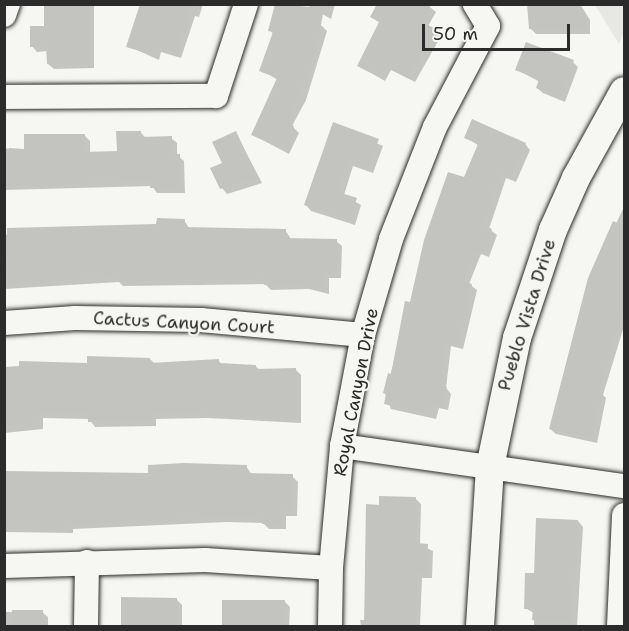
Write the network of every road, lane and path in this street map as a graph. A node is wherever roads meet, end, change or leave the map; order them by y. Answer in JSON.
{"nodes":[{"id":1,"x":8,"y":4,"type":"edge"},
{"id":2,"x":246,"y":4,"type":"edge"},
{"id":3,"x":475,"y":4,"type":"edge"},
{"id":4,"x":4,"y":15,"type":"edge"},
{"id":5,"x":624,"y":91,"type":"edge"},
{"id":6,"x":4,"y":97,"type":"edge"},
{"id":7,"x":4,"y":322,"type":"edge"},
{"id":8,"x":363,"y":335,"type":"junction"},
{"id":9,"x":342,"y":446,"type":"junction"},
{"id":10,"x":490,"y":467,"type":"junction"},
{"id":11,"x":624,"y":486,"type":"edge"},
{"id":12,"x":624,"y":515,"type":"edge"},
{"id":13,"x":87,"y":562,"type":"junction"},
{"id":14,"x":4,"y":566,"type":"edge"},
{"id":15,"x":331,"y":568,"type":"junction"},
{"id":16,"x":86,"y":627,"type":"edge"},
{"id":17,"x":330,"y":627,"type":"edge"},
{"id":18,"x":480,"y":627,"type":"edge"},
{"id":19,"x":619,"y":627,"type":"edge"}],
"edges":[{"from":1,"to":4,"type":"street"},
{"from":2,"to":6,"type":"street"},
{"from":3,"to":8,"type":"street","name":"Royal Canyon Drive"},
{"from":5,"to":10,"type":"street","name":"Pueblo Vista Drive"},
{"from":7,"to":8,"type":"street","name":"Cactus Canyon Court"},
{"from":8,"to":9,"type":"street","name":"Royal Canyon Drive"},
{"from":9,"to":10,"type":"street"},
{"from":9,"to":15,"type":"street","name":"Royal Canyon Drive"},
{"from":10,"to":11,"type":"street"},
{"from":10,"to":18,"type":"street","name":"Pueblo Vista Drive"},
{"from":12,"to":19,"type":"street"},
{"from":13,"to":14,"type":"street"},
{"from":13,"to":15,"type":"street"},
{"from":13,"to":16,"type":"street"},
{"from":15,"to":17,"type":"street","name":"Royal Canyon Drive"}]}
